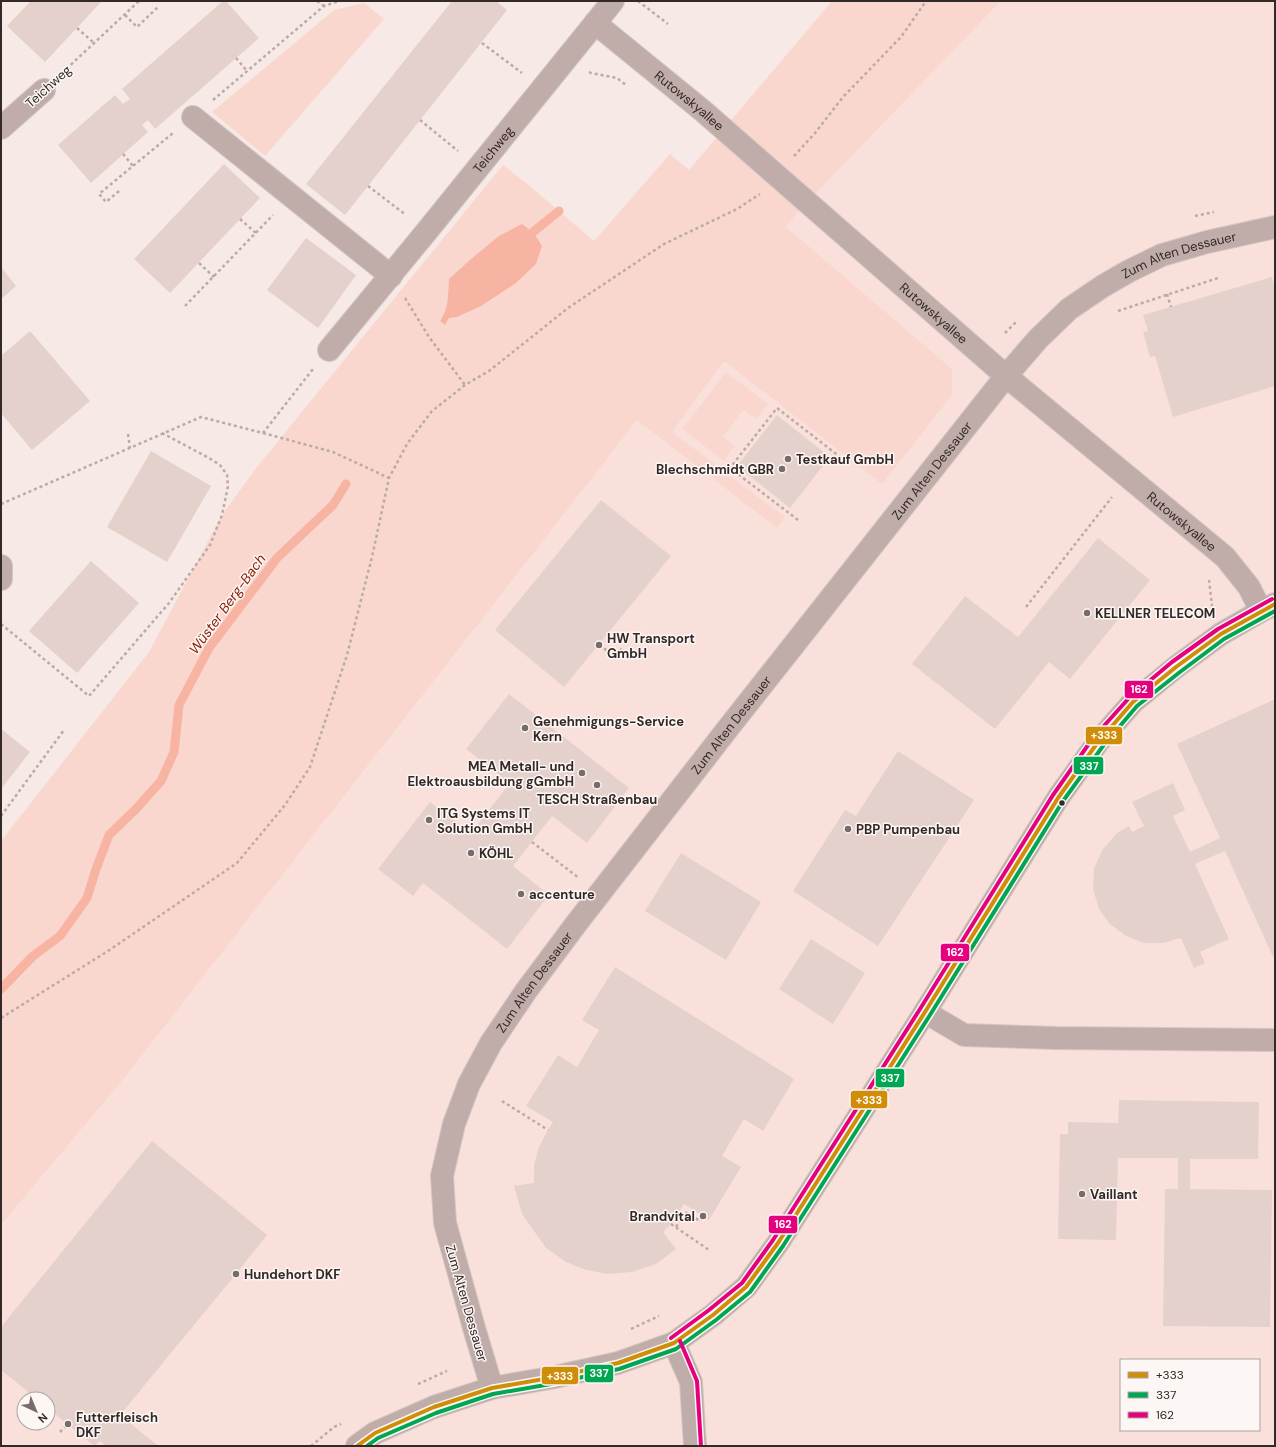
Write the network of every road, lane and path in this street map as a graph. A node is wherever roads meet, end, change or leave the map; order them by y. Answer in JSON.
{"nodes":[{"id":1,"x":139,"y":1,"type":"edge"},
{"id":2,"x":317,"y":1,"type":"edge"},
{"id":3,"x":339,"y":1,"type":"edge"},
{"id":4,"x":613,"y":1,"type":"edge"},
{"id":5,"x":638,"y":1,"type":"edge"},
{"id":6,"x":926,"y":1,"type":"edge"},
{"id":7,"x":159,"y":6,"type":"dead end"},
{"id":8,"x":324,"y":6,"type":"junction"},
{"id":9,"x":125,"y":14,"type":"junction"},
{"id":10,"x":595,"y":23,"type":"junction"},
{"id":11,"x":668,"y":24,"type":"dead end"},
{"id":12,"x":77,"y":28,"type":"dead end"},
{"id":13,"x":94,"y":43,"type":"junction"},
{"id":14,"x":482,"y":43,"type":"dead end"},
{"id":15,"x":569,"y":57,"type":"junction"},
{"id":16,"x":236,"y":58,"type":"dead end"},
{"id":17,"x":247,"y":71,"type":"junction"},
{"id":18,"x":628,"y":86,"type":"dead end"},
{"id":19,"x":543,"y":89,"type":"junction"},
{"id":20,"x":44,"y":90,"type":"joint"},
{"id":21,"x":193,"y":117,"type":"junction"},
{"id":22,"x":420,"y":120,"type":"dead end"},
{"id":23,"x":1,"y":128,"type":"edge"},
{"id":24,"x":123,"y":154,"type":"dead end"},
{"id":25,"x":133,"y":166,"type":"junction"},
{"id":26,"x":479,"y":168,"type":"junction"},
{"id":27,"x":769,"y":184,"type":"junction"},
{"id":28,"x":368,"y":186,"type":"dead end"},
{"id":29,"x":119,"y":191,"type":"dead end"},
{"id":30,"x":754,"y":191,"type":"dead end"},
{"id":31,"x":759,"y":195,"type":"junction"},
{"id":32,"x":292,"y":196,"type":"junction"},
{"id":33,"x":240,"y":219,"type":"dead end"},
{"id":34,"x":1275,"y":226,"type":"edge"},
{"id":35,"x":427,"y":232,"type":"junction"},
{"id":36,"x":256,"y":233,"type":"junction"},
{"id":37,"x":199,"y":263,"type":"dead end"},
{"id":38,"x":391,"y":276,"type":"junction"},
{"id":39,"x":214,"y":277,"type":"junction"},
{"id":40,"x":1218,"y":278,"type":"dead end"},
{"id":41,"x":1167,"y":294,"type":"junction"},
{"id":42,"x":186,"y":306,"type":"dead end"},
{"id":43,"x":1171,"y":307,"type":"dead end"},
{"id":44,"x":1118,"y":311,"type":"dead end"},
{"id":45,"x":329,"y":350,"type":"joint"},
{"id":46,"x":1006,"y":376,"type":"junction"},
{"id":47,"x":465,"y":385,"type":"junction"},
{"id":48,"x":263,"y":433,"type":"junction"},
{"id":49,"x":128,"y":434,"type":"dead end"},
{"id":50,"x":162,"y":434,"type":"junction"},
{"id":51,"x":130,"y":448,"type":"junction"},
{"id":52,"x":844,"y":460,"type":"dead end"},
{"id":53,"x":389,"y":478,"type":"junction"},
{"id":54,"x":1114,"y":495,"type":"dead end"},
{"id":55,"x":1,"y":504,"type":"edge"},
{"id":56,"x":798,"y":520,"type":"dead end"},
{"id":57,"x":1,"y":566,"type":"edge"},
{"id":58,"x":1,"y":579,"type":"edge"},
{"id":59,"x":1026,"y":607,"type":"dead end"},
{"id":60,"x":1268,"y":607,"type":"edge"},
{"id":61,"x":1,"y":624,"type":"edge"},
{"id":62,"x":599,"y":645,"type":"dead end"},
{"id":63,"x":624,"y":648,"type":"dead end"},
{"id":64,"x":64,"y":730,"type":"dead end"},
{"id":65,"x":1,"y":816,"type":"edge"},
{"id":66,"x":532,"y":842,"type":"dead end"},
{"id":67,"x":580,"y":880,"type":"dead end"},
{"id":68,"x":925,"y":1012,"type":"junction"},
{"id":69,"x":1,"y":1018,"type":"edge"},
{"id":70,"x":1275,"y":1040,"type":"edge"},
{"id":71,"x":502,"y":1101,"type":"dead end"},
{"id":72,"x":548,"y":1130,"type":"dead end"},
{"id":73,"x":703,"y":1216,"type":"dead end"},
{"id":74,"x":671,"y":1224,"type":"dead end"},
{"id":75,"x":676,"y":1227,"type":"junction"},
{"id":76,"x":709,"y":1250,"type":"dead end"},
{"id":77,"x":674,"y":1343,"type":"junction"},
{"id":78,"x":492,"y":1388,"type":"junction"},
{"id":79,"x":68,"y":1424,"type":"dead end"},
{"id":80,"x":60,"y":1432,"type":"dead end"},
{"id":81,"x":357,"y":1446,"type":"edge"},
{"id":82,"x":695,"y":1446,"type":"edge"}],
"edges":[{"from":1,"to":9,"type":"path","name":"Teichweg"},
{"from":2,"to":8,"type":"path"},
{"from":3,"to":8,"type":"path"},
{"from":4,"to":10,"type":"street","name":"Teichweg"},
{"from":5,"to":11,"type":"path"},
{"from":6,"to":27,"type":"path"},
{"from":7,"to":9,"type":"path"},
{"from":8,"to":17,"type":"path"},
{"from":9,"to":13,"type":"path","name":"Teichweg"},
{"from":10,"to":15,"type":"street","name":"Teichweg"},
{"from":10,"to":27,"type":"street","name":"Rutowskyallee"},
{"from":12,"to":13,"type":"path"},
{"from":13,"to":20,"type":"path","name":"Teichweg"},
{"from":14,"to":19,"type":"path"},
{"from":15,"to":18,"type":"path"},
{"from":15,"to":19,"type":"street","name":"Teichweg"},
{"from":16,"to":17,"type":"path"},
{"from":17,"to":21,"type":"path"},
{"from":19,"to":26,"type":"street","name":"Teichweg"},
{"from":20,"to":23,"type":"street","name":"Teichweg"},
{"from":21,"to":25,"type":"path"},
{"from":21,"to":32,"type":"street"},
{"from":22,"to":26,"type":"path"},
{"from":24,"to":25,"type":"path"},
{"from":25,"to":29,"type":"path"},
{"from":26,"to":35,"type":"street","name":"Teichweg"},
{"from":27,"to":31,"type":"path"},
{"from":27,"to":46,"type":"street","name":"Rutowskyallee"},
{"from":28,"to":35,"type":"path"},
{"from":30,"to":31,"type":"path"},
{"from":31,"to":47,"type":"path"},
{"from":32,"to":36,"type":"path"},
{"from":32,"to":38,"type":"street"},
{"from":33,"to":36,"type":"path"},
{"from":34,"to":46,"type":"street","name":"Zum Alten Dessauer"},
{"from":35,"to":38,"type":"street","name":"Teichweg"},
{"from":36,"to":39,"type":"path"},
{"from":37,"to":39,"type":"path"},
{"from":38,"to":45,"type":"street","name":"Teichweg"},
{"from":38,"to":47,"type":"path"},
{"from":39,"to":42,"type":"path"},
{"from":40,"to":41,"type":"path"},
{"from":41,"to":43,"type":"path"},
{"from":41,"to":44,"type":"path"},
{"from":45,"to":48,"type":"path"},
{"from":46,"to":60,"type":"street","name":"Rutowskyallee"},
{"from":46,"to":78,"type":"street","name":"Zum Alten Dessauer"},
{"from":47,"to":53,"type":"path"},
{"from":48,"to":50,"type":"path"},
{"from":48,"to":53,"type":"path"},
{"from":49,"to":51,"type":"path"},
{"from":50,"to":51,"type":"path"},
{"from":50,"to":61,"type":"path"},
{"from":51,"to":55,"type":"path"},
{"from":52,"to":56,"type":"path"},
{"from":53,"to":69,"type":"path"},
{"from":54,"to":59,"type":"path"},
{"from":57,"to":58,"type":"street"},
{"from":60,"to":68,"type":"street"},
{"from":62,"to":63,"type":"path"},
{"from":64,"to":65,"type":"path"},
{"from":66,"to":67,"type":"path"},
{"from":68,"to":70,"type":"street"},
{"from":68,"to":77,"type":"street"},
{"from":71,"to":72,"type":"path"},
{"from":73,"to":75,"type":"path"},
{"from":74,"to":75,"type":"path"},
{"from":75,"to":76,"type":"path"},
{"from":77,"to":78,"type":"street"},
{"from":77,"to":82,"type":"street"},
{"from":78,"to":81,"type":"street"},
{"from":79,"to":80,"type":"path"}]}
